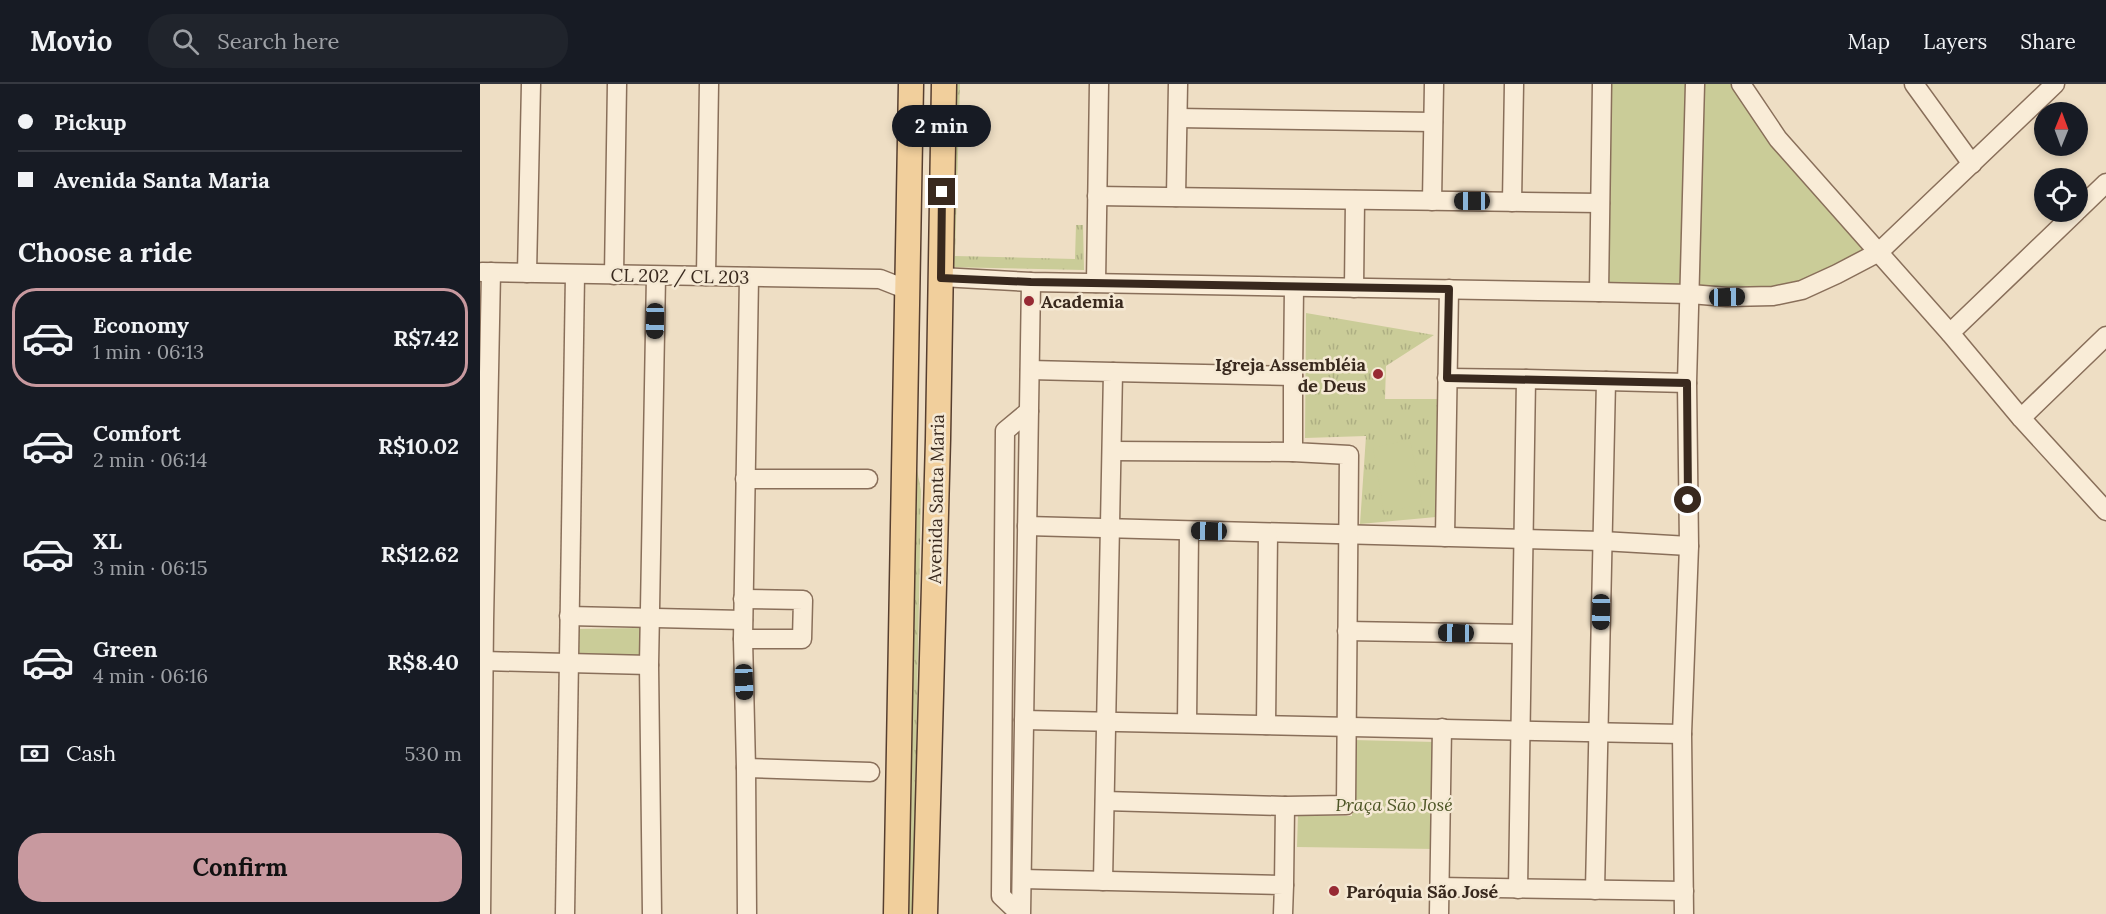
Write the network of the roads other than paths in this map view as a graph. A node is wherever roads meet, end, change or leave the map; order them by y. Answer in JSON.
{"nodes":[{"id":1,"x":531,"y":84,"type":"edge"},
{"id":2,"x":617,"y":84,"type":"edge"},
{"id":3,"x":709,"y":84,"type":"edge"},
{"id":4,"x":911,"y":84,"type":"edge"},
{"id":5,"x":944,"y":84,"type":"edge"},
{"id":6,"x":1099,"y":84,"type":"edge"},
{"id":7,"x":1178,"y":84,"type":"edge"},
{"id":8,"x":1434,"y":84,"type":"edge"},
{"id":9,"x":1514,"y":84,"type":"edge"},
{"id":10,"x":1602,"y":84,"type":"edge"},
{"id":11,"x":1695,"y":84,"type":"edge"},
{"id":12,"x":1741,"y":84,"type":"edge"},
{"id":13,"x":1914,"y":84,"type":"edge"},
{"id":14,"x":2055,"y":84,"type":"edge"},
{"id":15,"x":1178,"y":118,"type":"junction"},
{"id":16,"x":1433,"y":122,"type":"junction"},
{"id":17,"x":1972,"y":164,"type":"junction"},
{"id":18,"x":2106,"y":183,"type":"edge"},
{"id":19,"x":1097,"y":196,"type":"junction"},
{"id":20,"x":1176,"y":197,"type":"junction"},
{"id":21,"x":1355,"y":200,"type":"junction"},
{"id":22,"x":2088,"y":200,"type":"edge"},
{"id":23,"x":1432,"y":201,"type":"junction"},
{"id":24,"x":1512,"y":202,"type":"junction"},
{"id":25,"x":1600,"y":203,"type":"junction"},
{"id":26,"x":2066,"y":222,"type":"edge"},
{"id":27,"x":1879,"y":252,"type":"junction"},
{"id":28,"x":908,"y":258,"type":"junction"},
{"id":29,"x":486,"y":272,"type":"edge"},
{"id":30,"x":527,"y":273,"type":"junction"},
{"id":31,"x":575,"y":275,"type":"junction"},
{"id":32,"x":614,"y":275,"type":"junction"},
{"id":33,"x":656,"y":276,"type":"junction"},
{"id":34,"x":706,"y":276,"type":"junction"},
{"id":35,"x":749,"y":278,"type":"junction"},
{"id":36,"x":941,"y":278,"type":"junction"},
{"id":37,"x":880,"y":279,"type":"junction"},
{"id":38,"x":1031,"y":282,"type":"junction"},
{"id":39,"x":1096,"y":283,"type":"junction"},
{"id":40,"x":1294,"y":286,"type":"junction"},
{"id":41,"x":1354,"y":288,"type":"junction"},
{"id":42,"x":1449,"y":289,"type":"junction"},
{"id":43,"x":908,"y":290,"type":"junction"},
{"id":44,"x":1599,"y":292,"type":"junction"},
{"id":45,"x":1690,"y":294,"type":"junction"},
{"id":46,"x":1950,"y":333,"type":"junction"},
{"id":47,"x":2106,"y":336,"type":"edge"},
{"id":48,"x":1030,"y":370,"type":"junction"},
{"id":49,"x":1113,"y":372,"type":"junction"},
{"id":50,"x":1293,"y":376,"type":"junction"},
{"id":51,"x":1447,"y":378,"type":"junction"},
{"id":52,"x":1526,"y":380,"type":"junction"},
{"id":53,"x":905,"y":381,"type":"junction"},
{"id":54,"x":1606,"y":381,"type":"junction"},
{"id":55,"x":1687,"y":383,"type":"junction"},
{"id":56,"x":939,"y":384,"type":"junction"},
{"id":57,"x":1029,"y":411,"type":"junction"},
{"id":58,"x":2021,"y":418,"type":"junction"},
{"id":59,"x":904,"y":434,"type":"junction"},
{"id":60,"x":938,"y":439,"type":"junction"},
{"id":61,"x":1112,"y":451,"type":"junction"},
{"id":62,"x":1293,"y":452,"type":"junction"},
{"id":63,"x":745,"y":479,"type":"junction"},
{"id":64,"x":868,"y":479,"type":"dead end"},
{"id":65,"x":2103,"y":503,"type":"edge"},
{"id":66,"x":1027,"y":526,"type":"junction"},
{"id":67,"x":1110,"y":529,"type":"junction"},
{"id":68,"x":1189,"y":531,"type":"junction"},
{"id":69,"x":1268,"y":533,"type":"junction"},
{"id":70,"x":1348,"y":535,"type":"junction"},
{"id":71,"x":1444,"y":537,"type":"junction"},
{"id":72,"x":1523,"y":539,"type":"junction"},
{"id":73,"x":1602,"y":541,"type":"junction"},
{"id":74,"x":1689,"y":546,"type":"junction"},
{"id":75,"x":743,"y":599,"type":"junction"},
{"id":76,"x":569,"y":616,"type":"junction"},
{"id":77,"x":649,"y":618,"type":"junction"},
{"id":78,"x":743,"y":620,"type":"junction"},
{"id":79,"x":482,"y":622,"type":"edge"},
{"id":80,"x":1347,"y":631,"type":"junction"},
{"id":81,"x":1521,"y":634,"type":"junction"},
{"id":82,"x":742,"y":639,"type":"junction"},
{"id":83,"x":484,"y":661,"type":"junction"},
{"id":84,"x":569,"y":663,"type":"junction"},
{"id":85,"x":648,"y":665,"type":"junction"},
{"id":86,"x":1024,"y":720,"type":"junction"},
{"id":87,"x":1106,"y":721,"type":"junction"},
{"id":88,"x":1188,"y":723,"type":"junction"},
{"id":89,"x":1266,"y":724,"type":"junction"},
{"id":90,"x":1346,"y":726,"type":"junction"},
{"id":91,"x":1442,"y":728,"type":"junction"},
{"id":92,"x":1519,"y":729,"type":"junction"},
{"id":93,"x":1598,"y":731,"type":"junction"},
{"id":94,"x":1683,"y":734,"type":"junction"},
{"id":95,"x":746,"y":768,"type":"junction"},
{"id":96,"x":870,"y":772,"type":"dead end"},
{"id":97,"x":1105,"y":801,"type":"junction"},
{"id":98,"x":1286,"y":806,"type":"junction"},
{"id":99,"x":1022,"y":879,"type":"junction"},
{"id":100,"x":1103,"y":881,"type":"junction"},
{"id":101,"x":1284,"y":885,"type":"junction"},
{"id":102,"x":1439,"y":887,"type":"junction"},
{"id":103,"x":1518,"y":889,"type":"junction"},
{"id":104,"x":1595,"y":890,"type":"junction"},
{"id":105,"x":1684,"y":891,"type":"junction"},
{"id":106,"x":481,"y":914,"type":"edge"},
{"id":107,"x":565,"y":914,"type":"edge"},
{"id":108,"x":652,"y":914,"type":"edge"},
{"id":109,"x":747,"y":914,"type":"edge"},
{"id":110,"x":896,"y":914,"type":"edge"},
{"id":111,"x":925,"y":914,"type":"edge"},
{"id":112,"x":1021,"y":914,"type":"edge"},
{"id":113,"x":1283,"y":914,"type":"edge"},
{"id":114,"x":1439,"y":914,"type":"edge"},
{"id":115,"x":1684,"y":914,"type":"edge"}],
"edges":[{"from":1,"to":30,"type":"street"},
{"from":2,"to":32,"type":"street"},
{"from":3,"to":34,"type":"street"},
{"from":4,"to":28,"type":"main road","name":"Avenida Santa Maria"},
{"from":5,"to":36,"type":"main road","name":"Avenida Santa Maria"},
{"from":6,"to":19,"type":"street"},
{"from":7,"to":15,"type":"street"},
{"from":8,"to":16,"type":"street"},
{"from":9,"to":24,"type":"street"},
{"from":10,"to":25,"type":"street"},
{"from":11,"to":45,"type":"street"},
{"from":12,"to":27,"type":"street"},
{"from":13,"to":17,"type":"street"},
{"from":14,"to":17,"type":"street"},
{"from":15,"to":16,"type":"street"},
{"from":15,"to":20,"type":"street"},
{"from":16,"to":23,"type":"street"},
{"from":17,"to":27,"type":"street"},
{"from":18,"to":22,"type":"street"},
{"from":19,"to":20,"type":"street"},
{"from":19,"to":39,"type":"street"},
{"from":20,"to":21,"type":"street"},
{"from":21,"to":23,"type":"street"},
{"from":21,"to":41,"type":"street"},
{"from":23,"to":24,"type":"street"},
{"from":24,"to":25,"type":"street"},
{"from":25,"to":44,"type":"street"},
{"from":26,"to":46,"type":"street"},
{"from":27,"to":45,"type":"street"},
{"from":27,"to":46,"type":"street"},
{"from":28,"to":37,"type":"street"},
{"from":28,"to":43,"type":"main road","name":"Avenida Santa Maria"},
{"from":29,"to":30,"type":"street","name":"CL 202 / CL 203"},
{"from":29,"to":79,"type":"street"},
{"from":30,"to":31,"type":"street","name":"CL 202 / CL 203"},
{"from":31,"to":32,"type":"street","name":"CL 202 / CL 203"},
{"from":31,"to":76,"type":"street"},
{"from":32,"to":33,"type":"street","name":"CL 202 / CL 203"},
{"from":33,"to":34,"type":"street","name":"CL 202 / CL 203"},
{"from":33,"to":77,"type":"street"},
{"from":34,"to":35,"type":"street","name":"CL 202 / CL 203"},
{"from":35,"to":37,"type":"street","name":"CL 202 / CL 203"},
{"from":35,"to":63,"type":"street"},
{"from":36,"to":38,"type":"street"},
{"from":36,"to":56,"type":"main road","name":"Avenida Santa Maria"},
{"from":37,"to":43,"type":"street"},
{"from":38,"to":39,"type":"street"},
{"from":38,"to":48,"type":"street"},
{"from":39,"to":40,"type":"street"},
{"from":40,"to":41,"type":"street"},
{"from":40,"to":50,"type":"street"},
{"from":41,"to":42,"type":"street"},
{"from":42,"to":44,"type":"street"},
{"from":42,"to":51,"type":"street"},
{"from":43,"to":53,"type":"main road","name":"Avenida Santa Maria"},
{"from":44,"to":45,"type":"street"},
{"from":45,"to":55,"type":"street"},
{"from":46,"to":58,"type":"street"},
{"from":47,"to":58,"type":"street"},
{"from":48,"to":49,"type":"street"},
{"from":48,"to":57,"type":"street"},
{"from":49,"to":50,"type":"street"},
{"from":49,"to":61,"type":"street"},
{"from":50,"to":62,"type":"street"},
{"from":51,"to":52,"type":"street"},
{"from":51,"to":71,"type":"street"},
{"from":52,"to":54,"type":"street"},
{"from":52,"to":72,"type":"street"},
{"from":53,"to":56,"type":"main road"},
{"from":53,"to":59,"type":"main road","name":"Avenida Santa Maria"},
{"from":54,"to":55,"type":"street"},
{"from":54,"to":73,"type":"street"},
{"from":55,"to":74,"type":"street"},
{"from":56,"to":60,"type":"main road","name":"Avenida Santa Maria"},
{"from":57,"to":66,"type":"street"},
{"from":57,"to":112,"type":"street"},
{"from":58,"to":65,"type":"street"},
{"from":59,"to":60,"type":"main road"},
{"from":59,"to":110,"type":"main road","name":"Avenida Santa Maria"},
{"from":60,"to":111,"type":"main road","name":"Avenida Santa Maria"},
{"from":61,"to":62,"type":"street"},
{"from":61,"to":67,"type":"street"},
{"from":62,"to":70,"type":"street"},
{"from":63,"to":64,"type":"street"},
{"from":63,"to":75,"type":"street"},
{"from":66,"to":67,"type":"street"},
{"from":66,"to":86,"type":"street"},
{"from":67,"to":68,"type":"street"},
{"from":67,"to":87,"type":"street"},
{"from":68,"to":69,"type":"street"},
{"from":68,"to":88,"type":"street"},
{"from":69,"to":70,"type":"street"},
{"from":69,"to":89,"type":"street"},
{"from":70,"to":71,"type":"street"},
{"from":70,"to":80,"type":"street"},
{"from":71,"to":72,"type":"street"},
{"from":72,"to":73,"type":"street"},
{"from":72,"to":81,"type":"street"},
{"from":73,"to":74,"type":"street"},
{"from":73,"to":93,"type":"street"},
{"from":74,"to":94,"type":"street"},
{"from":75,"to":78,"type":"street"},
{"from":75,"to":82,"type":"street"},
{"from":76,"to":77,"type":"street"},
{"from":76,"to":84,"type":"street"},
{"from":77,"to":78,"type":"street"},
{"from":77,"to":85,"type":"street"},
{"from":78,"to":82,"type":"street"},
{"from":79,"to":83,"type":"street"},
{"from":80,"to":81,"type":"street"},
{"from":80,"to":90,"type":"street"},
{"from":81,"to":92,"type":"street"},
{"from":82,"to":95,"type":"street"},
{"from":83,"to":84,"type":"street"},
{"from":83,"to":106,"type":"street"},
{"from":84,"to":85,"type":"street"},
{"from":84,"to":107,"type":"street"},
{"from":85,"to":108,"type":"street"},
{"from":86,"to":87,"type":"street"},
{"from":86,"to":99,"type":"street"},
{"from":87,"to":88,"type":"street"},
{"from":87,"to":97,"type":"street"},
{"from":88,"to":89,"type":"street"},
{"from":89,"to":90,"type":"street"},
{"from":90,"to":91,"type":"street"},
{"from":90,"to":98,"type":"street"},
{"from":91,"to":92,"type":"street"},
{"from":91,"to":102,"type":"street"},
{"from":92,"to":93,"type":"street"},
{"from":92,"to":103,"type":"street"},
{"from":93,"to":94,"type":"street"},
{"from":93,"to":104,"type":"street"},
{"from":94,"to":105,"type":"street"},
{"from":95,"to":96,"type":"street"},
{"from":95,"to":109,"type":"street"},
{"from":97,"to":98,"type":"street"},
{"from":97,"to":100,"type":"street"},
{"from":98,"to":101,"type":"street"},
{"from":99,"to":100,"type":"street"},
{"from":99,"to":112,"type":"street"},
{"from":100,"to":101,"type":"street"},
{"from":101,"to":113,"type":"street"},
{"from":102,"to":103,"type":"street"},
{"from":102,"to":114,"type":"street"},
{"from":103,"to":104,"type":"street"},
{"from":104,"to":105,"type":"street"},
{"from":105,"to":115,"type":"street"}]}
